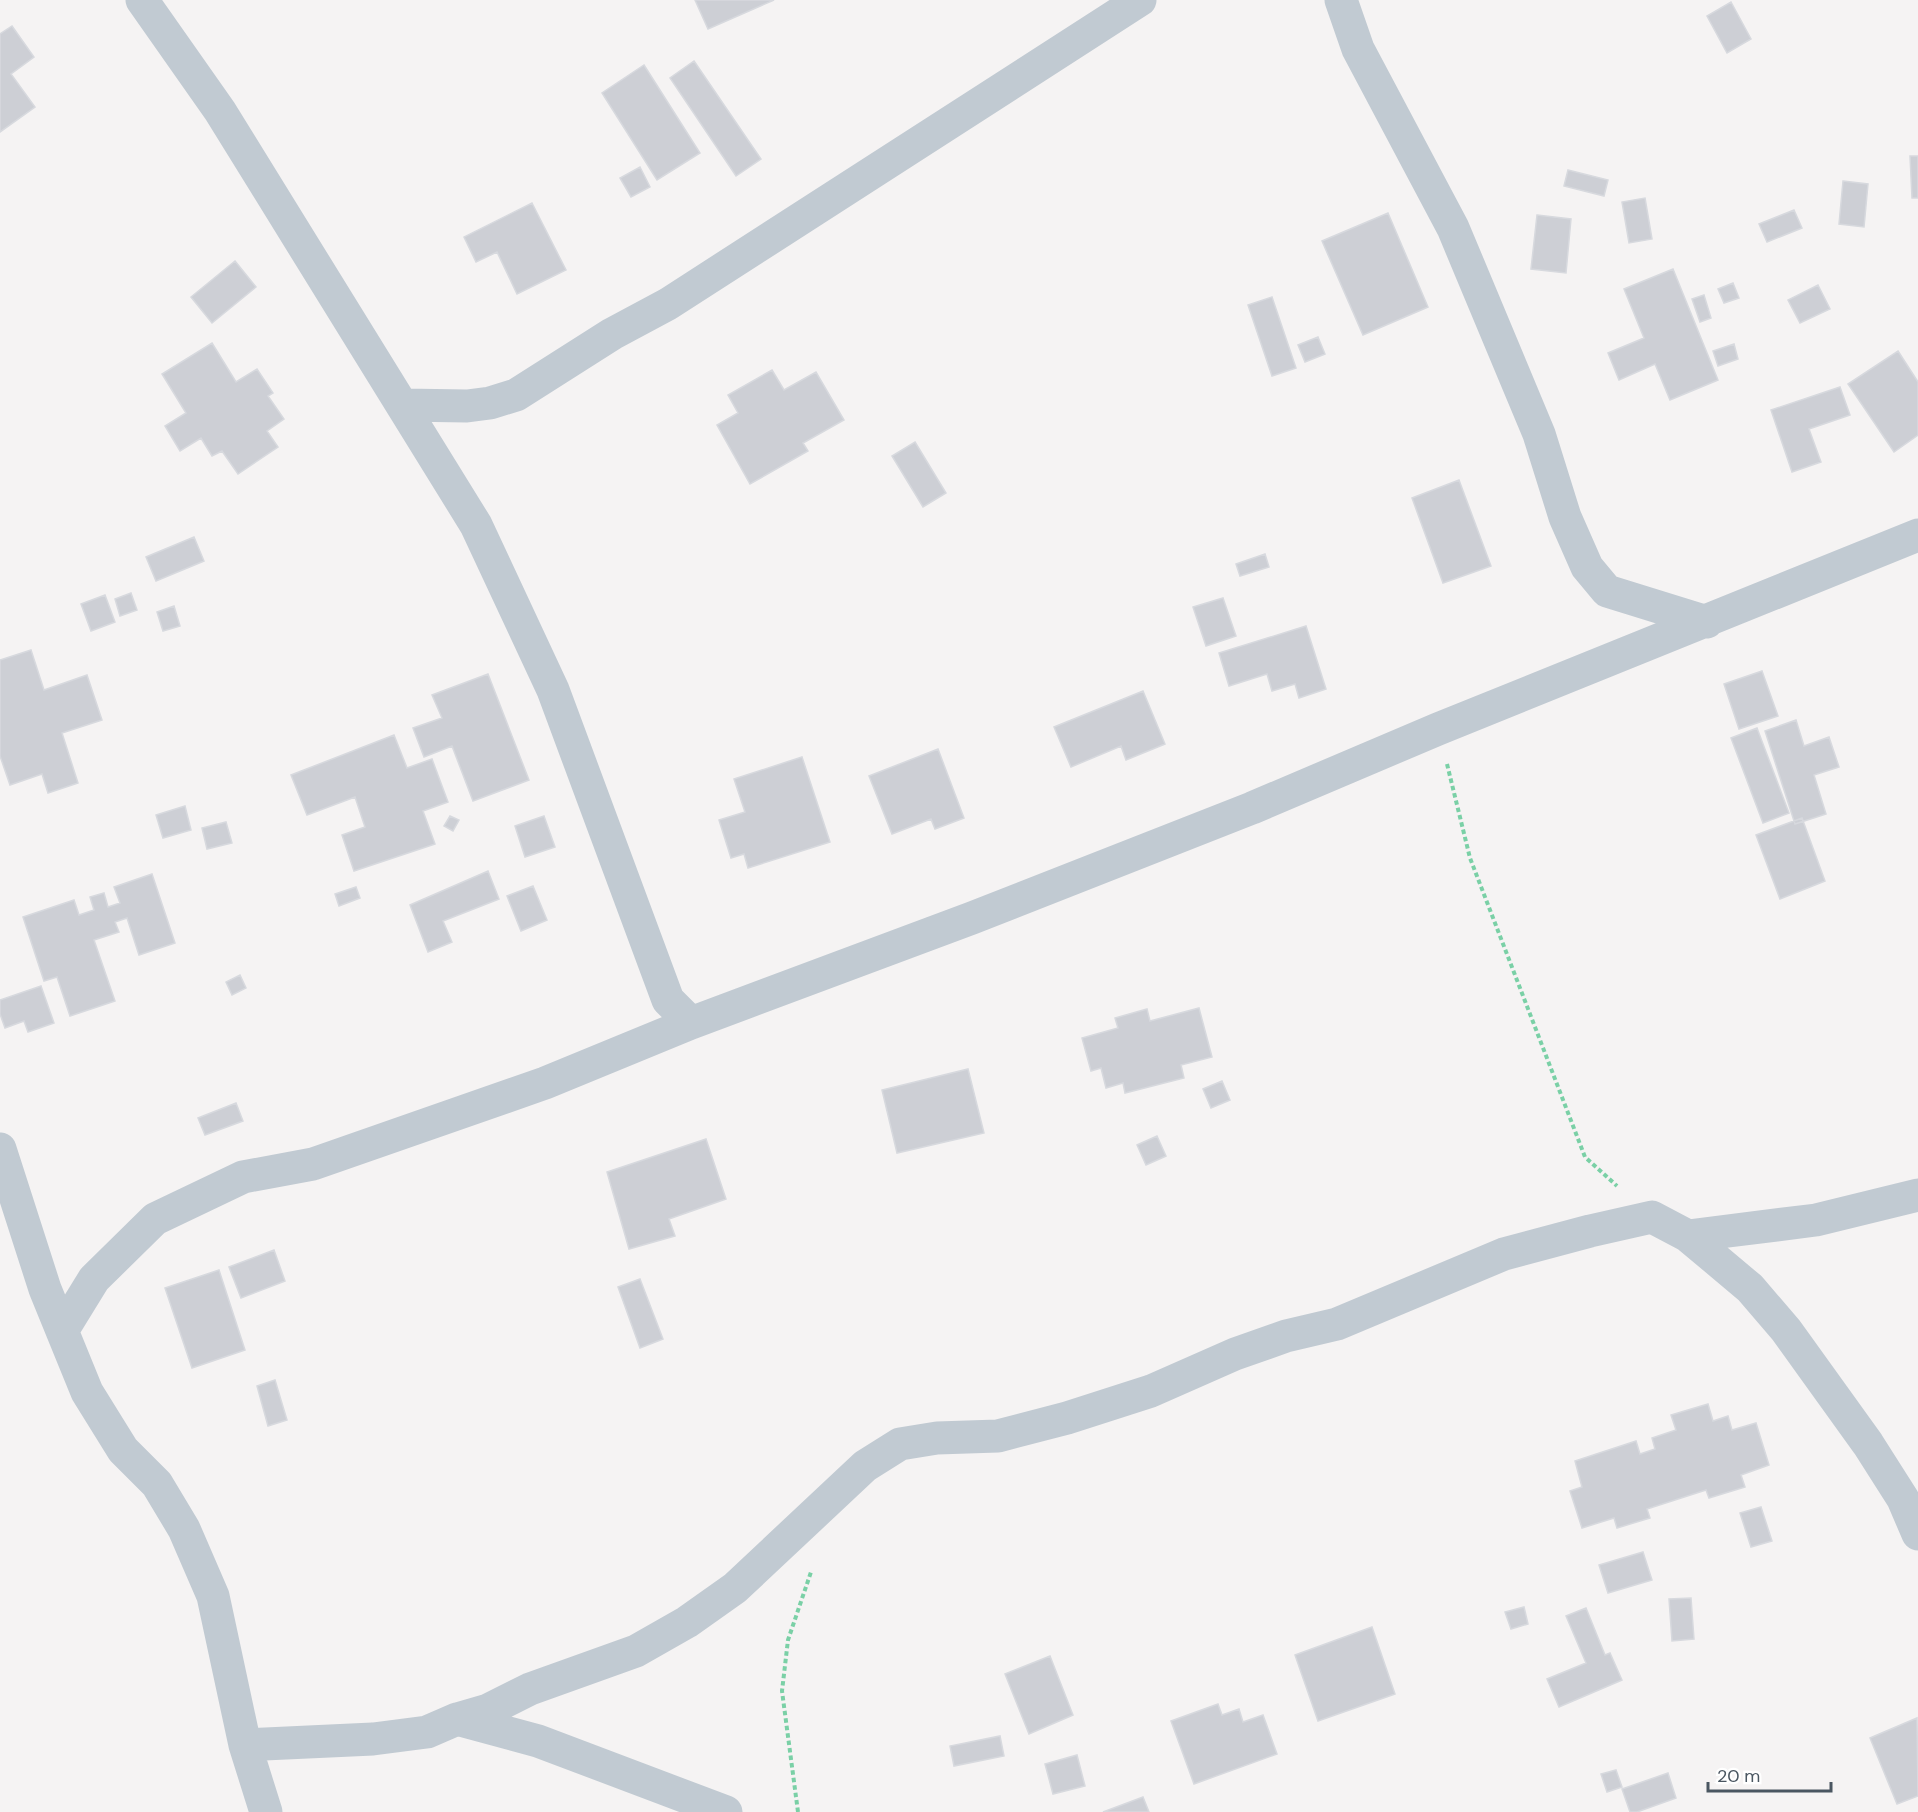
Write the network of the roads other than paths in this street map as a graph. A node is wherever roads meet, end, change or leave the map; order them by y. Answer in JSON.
{"nodes":[{"id":1,"x":142,"y":0,"type":"edge"},
{"id":2,"x":1140,"y":0,"type":"edge"},
{"id":3,"x":1341,"y":0,"type":"edge"},
{"id":4,"x":403,"y":405,"type":"junction"},
{"id":5,"x":1918,"y":535,"type":"edge"},
{"id":6,"x":1707,"y":622,"type":"junction"},
{"id":7,"x":691,"y":1023,"type":"junction"},
{"id":8,"x":0,"y":1149,"type":"edge"},
{"id":9,"x":1918,"y":1195,"type":"edge"},
{"id":10,"x":1688,"y":1236,"type":"junction"},
{"id":11,"x":62,"y":1331,"type":"junction"},
{"id":12,"x":1918,"y":1534,"type":"edge"},
{"id":13,"x":458,"y":1719,"type":"junction"},
{"id":14,"x":245,"y":1744,"type":"junction"},
{"id":15,"x":266,"y":1812,"type":"edge"},
{"id":16,"x":726,"y":1812,"type":"edge"}],
"edges":[{"from":1,"to":4,"type":"street"},
{"from":2,"to":4,"type":"street"},
{"from":3,"to":6,"type":"street"},
{"from":4,"to":7,"type":"street"},
{"from":5,"to":6,"type":"street"},
{"from":6,"to":7,"type":"street"},
{"from":7,"to":11,"type":"street"},
{"from":8,"to":11,"type":"street"},
{"from":9,"to":10,"type":"street"},
{"from":10,"to":12,"type":"street"},
{"from":10,"to":13,"type":"street"},
{"from":11,"to":14,"type":"street"},
{"from":13,"to":14,"type":"street"},
{"from":13,"to":16,"type":"street"},
{"from":14,"to":15,"type":"street"}]}
